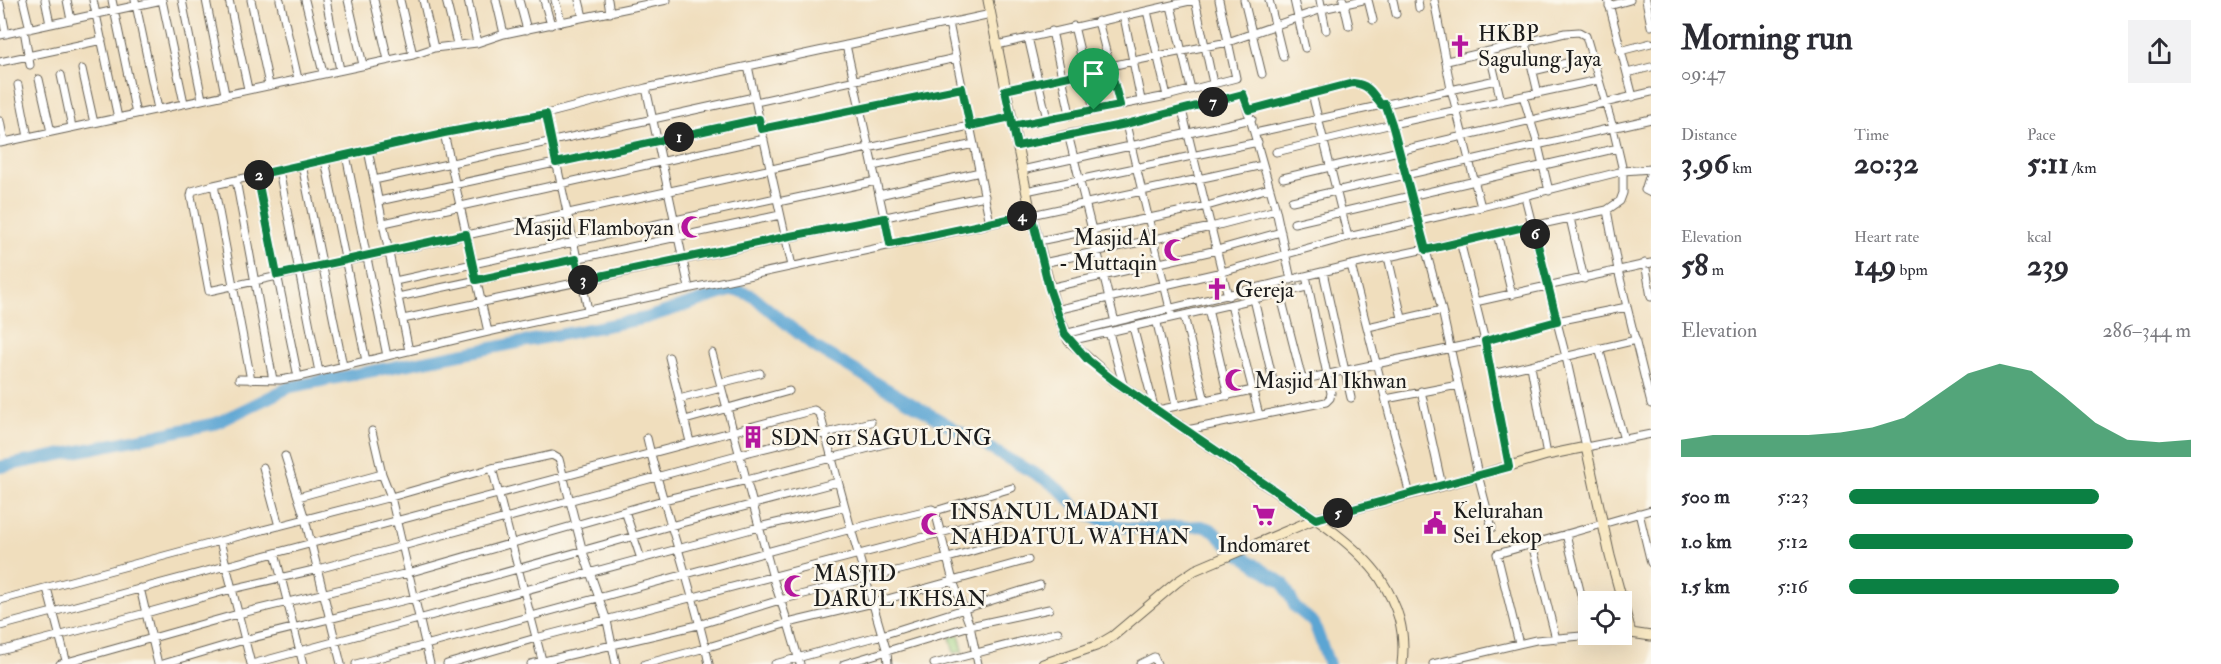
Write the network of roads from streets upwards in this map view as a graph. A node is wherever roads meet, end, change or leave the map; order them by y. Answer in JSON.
{"nodes":[{"id":1,"x":24,"y":0,"type":"edge"},
{"id":2,"x":45,"y":0,"type":"edge"},
{"id":3,"x":67,"y":0,"type":"edge"},
{"id":4,"x":93,"y":0,"type":"edge"},
{"id":5,"x":112,"y":0,"type":"edge"},
{"id":6,"x":162,"y":0,"type":"edge"},
{"id":7,"x":182,"y":0,"type":"edge"},
{"id":8,"x":206,"y":0,"type":"edge"},
{"id":9,"x":229,"y":0,"type":"edge"},
{"id":10,"x":251,"y":0,"type":"edge"},
{"id":11,"x":280,"y":0,"type":"edge"},
{"id":12,"x":305,"y":0,"type":"edge"},
{"id":13,"x":326,"y":0,"type":"edge"},
{"id":14,"x":348,"y":0,"type":"edge"},
{"id":15,"x":374,"y":0,"type":"edge"},
{"id":16,"x":400,"y":0,"type":"edge"},
{"id":17,"x":423,"y":0,"type":"edge"},
{"id":18,"x":446,"y":0,"type":"edge"},
{"id":19,"x":468,"y":0,"type":"edge"},
{"id":20,"x":496,"y":0,"type":"edge"},
{"id":21,"x":519,"y":0,"type":"edge"},
{"id":22,"x":544,"y":0,"type":"edge"},
{"id":23,"x":555,"y":0,"type":"edge"},
{"id":24,"x":579,"y":0,"type":"edge"},
{"id":25,"x":608,"y":0,"type":"edge"},
{"id":26,"x":666,"y":0,"type":"edge"},
{"id":27,"x":988,"y":0,"type":"edge"},
{"id":28,"x":1194,"y":0,"type":"edge"},
{"id":29,"x":1219,"y":0,"type":"edge"},
{"id":30,"x":1244,"y":0,"type":"edge"},
{"id":31,"x":1269,"y":0,"type":"edge"},
{"id":32,"x":1294,"y":0,"type":"edge"},
{"id":33,"x":1320,"y":0,"type":"edge"},
{"id":34,"x":1363,"y":0,"type":"edge"},
{"id":35,"x":1368,"y":0,"type":"edge"},
{"id":36,"x":1393,"y":0,"type":"edge"},
{"id":37,"x":1418,"y":0,"type":"edge"},
{"id":38,"x":1434,"y":0,"type":"edge"},
{"id":39,"x":1630,"y":0,"type":"edge"},
{"id":40,"x":1646,"y":0,"type":"edge"},
{"id":41,"x":135,"y":3,"type":"edge"},
{"id":42,"x":1343,"y":3,"type":"edge"},
{"id":43,"x":1609,"y":3,"type":"edge"},
{"id":44,"x":0,"y":4,"type":"edge"},
{"id":45,"x":1171,"y":6,"type":"junction"},
{"id":46,"x":1419,"y":8,"type":"dead end"},
{"id":47,"x":1322,"y":9,"type":"junction"},
{"id":48,"x":114,"y":10,"type":"junction"},
{"id":49,"x":1147,"y":11,"type":"junction"},
{"id":50,"x":610,"y":12,"type":"junction"},
{"id":51,"x":991,"y":14,"type":"junction"},
{"id":52,"x":1396,"y":14,"type":"dead end"},
{"id":53,"x":96,"y":15,"type":"junction"},
{"id":54,"x":583,"y":17,"type":"junction"},
{"id":55,"x":1124,"y":17,"type":"junction"},
{"id":56,"x":1298,"y":18,"type":"junction"},
{"id":57,"x":71,"y":20,"type":"junction"},
{"id":58,"x":1372,"y":20,"type":"dead end"},
{"id":59,"x":561,"y":21,"type":"junction"},
{"id":60,"x":1098,"y":21,"type":"junction"},
{"id":61,"x":949,"y":23,"type":"junction"},
{"id":62,"x":50,"y":24,"type":"junction"},
{"id":63,"x":551,"y":25,"type":"junction"},
{"id":64,"x":1275,"y":25,"type":"junction"},
{"id":65,"x":1074,"y":26,"type":"junction"},
{"id":66,"x":1349,"y":26,"type":"dead end"},
{"id":67,"x":1651,"y":26,"type":"edge"},
{"id":68,"x":27,"y":29,"type":"junction"},
{"id":69,"x":526,"y":30,"type":"junction"},
{"id":70,"x":1326,"y":30,"type":"dead end"},
{"id":71,"x":1052,"y":31,"type":"junction"},
{"id":72,"x":1252,"y":33,"type":"junction"},
{"id":73,"x":3,"y":34,"type":"edge"},
{"id":74,"x":504,"y":34,"type":"junction"},
{"id":75,"x":1028,"y":37,"type":"junction"},
{"id":76,"x":102,"y":40,"type":"junction"},
{"id":77,"x":1228,"y":42,"type":"junction"},
{"id":78,"x":477,"y":43,"type":"junction"},
{"id":79,"x":1526,"y":43,"type":"junction"},
{"id":80,"x":1651,"y":43,"type":"edge"},
{"id":81,"x":457,"y":44,"type":"junction"},
{"id":82,"x":846,"y":45,"type":"junction"},
{"id":83,"x":997,"y":45,"type":"junction"},
{"id":84,"x":1205,"y":46,"type":"junction"},
{"id":85,"x":434,"y":48,"type":"junction"},
{"id":86,"x":1305,"y":48,"type":"dead end"},
{"id":87,"x":1182,"y":51,"type":"junction"},
{"id":88,"x":1489,"y":51,"type":"junction"},
{"id":89,"x":1620,"y":51,"type":"junction"},
{"id":90,"x":413,"y":55,"type":"junction"},
{"id":91,"x":29,"y":56,"type":"junction"},
{"id":92,"x":1158,"y":56,"type":"junction"},
{"id":93,"x":1283,"y":57,"type":"dead end"},
{"id":94,"x":1592,"y":57,"type":"junction"},
{"id":95,"x":956,"y":58,"type":"junction"},
{"id":96,"x":388,"y":60,"type":"junction"},
{"id":97,"x":1133,"y":61,"type":"junction"},
{"id":98,"x":1447,"y":61,"type":"junction"},
{"id":99,"x":0,"y":62,"type":"edge"},
{"id":100,"x":30,"y":65,"type":"dead end"},
{"id":101,"x":363,"y":65,"type":"junction"},
{"id":102,"x":748,"y":66,"type":"junction"},
{"id":103,"x":1651,"y":66,"type":"edge"},
{"id":104,"x":1110,"y":67,"type":"junction"},
{"id":105,"x":82,"y":69,"type":"dead end"},
{"id":106,"x":340,"y":70,"type":"junction"},
{"id":107,"x":1533,"y":71,"type":"junction"},
{"id":108,"x":1085,"y":72,"type":"junction"},
{"id":109,"x":323,"y":73,"type":"junction"},
{"id":110,"x":1627,"y":73,"type":"junction"},
{"id":111,"x":1262,"y":74,"type":"dead end"},
{"id":112,"x":61,"y":75,"type":"dead end"},
{"id":113,"x":1062,"y":77,"type":"junction"},
{"id":114,"x":39,"y":79,"type":"dead end"},
{"id":115,"x":298,"y":79,"type":"junction"},
{"id":116,"x":854,"y":80,"type":"junction"},
{"id":117,"x":1496,"y":80,"type":"junction"},
{"id":118,"x":1598,"y":80,"type":"junction"},
{"id":119,"x":1039,"y":82,"type":"junction"},
{"id":120,"x":1213,"y":83,"type":"junction"},
{"id":121,"x":18,"y":85,"type":"dead end"},
{"id":122,"x":269,"y":85,"type":"junction"},
{"id":123,"x":646,"y":88,"type":"junction"},
{"id":124,"x":962,"y":88,"type":"junction"},
{"id":125,"x":1191,"y":88,"type":"junction"},
{"id":126,"x":249,"y":89,"type":"junction"},
{"id":127,"x":1451,"y":89,"type":"junction"},
{"id":128,"x":1005,"y":90,"type":"junction"},
{"id":129,"x":1651,"y":92,"type":"edge"},
{"id":130,"x":1538,"y":93,"type":"junction"},
{"id":131,"x":225,"y":94,"type":"junction"},
{"id":132,"x":1312,"y":94,"type":"junction"},
{"id":133,"x":1167,"y":96,"type":"junction"},
{"id":134,"x":1523,"y":96,"type":"junction"},
{"id":135,"x":1634,"y":97,"type":"junction"},
{"id":136,"x":202,"y":99,"type":"junction"},
{"id":137,"x":755,"y":99,"type":"junction"},
{"id":138,"x":1141,"y":100,"type":"junction"},
{"id":139,"x":1501,"y":101,"type":"junction"},
{"id":140,"x":184,"y":103,"type":"junction"},
{"id":141,"x":1383,"y":104,"type":"junction"},
{"id":142,"x":1606,"y":104,"type":"junction"},
{"id":143,"x":1120,"y":105,"type":"junction"},
{"id":144,"x":158,"y":109,"type":"junction"},
{"id":145,"x":860,"y":109,"type":"junction"},
{"id":146,"x":1094,"y":110,"type":"junction"},
{"id":147,"x":1182,"y":110,"type":"junction"},
{"id":148,"x":1249,"y":110,"type":"junction"},
{"id":149,"x":1457,"y":110,"type":"junction"},
{"id":150,"x":136,"y":114,"type":"junction"},
{"id":151,"x":546,"y":114,"type":"junction"},
{"id":152,"x":1070,"y":114,"type":"junction"},
{"id":153,"x":118,"y":118,"type":"junction"},
{"id":154,"x":759,"y":119,"type":"junction"},
{"id":155,"x":1047,"y":119,"type":"junction"},
{"id":156,"x":1252,"y":119,"type":"junction"},
{"id":157,"x":1319,"y":119,"type":"junction"},
{"id":158,"x":1651,"y":119,"type":"edge"},
{"id":159,"x":653,"y":120,"type":"junction"},
{"id":160,"x":1531,"y":120,"type":"junction"},
{"id":161,"x":0,"y":121,"type":"edge"},
{"id":162,"x":1012,"y":121,"type":"junction"},
{"id":163,"x":94,"y":123,"type":"junction"},
{"id":164,"x":1126,"y":124,"type":"junction"},
{"id":165,"x":1392,"y":124,"type":"junction"},
{"id":166,"x":970,"y":126,"type":"junction"},
{"id":167,"x":72,"y":127,"type":"junction"},
{"id":168,"x":761,"y":129,"type":"junction"},
{"id":169,"x":1613,"y":129,"type":"junction"},
{"id":170,"x":51,"y":132,"type":"junction"},
{"id":171,"x":444,"y":133,"type":"junction"},
{"id":172,"x":1255,"y":133,"type":"junction"},
{"id":173,"x":1068,"y":134,"type":"junction"},
{"id":174,"x":1188,"y":135,"type":"junction"},
{"id":175,"x":1463,"y":136,"type":"junction"},
{"id":176,"x":28,"y":137,"type":"junction"},
{"id":177,"x":764,"y":139,"type":"junction"},
{"id":178,"x":551,"y":141,"type":"junction"},
{"id":179,"x":658,"y":141,"type":"junction"},
{"id":180,"x":1258,"y":141,"type":"junction"},
{"id":181,"x":1325,"y":141,"type":"junction"},
{"id":182,"x":2,"y":142,"type":"edge"},
{"id":183,"x":974,"y":144,"type":"junction"},
{"id":184,"x":1538,"y":145,"type":"junction"},
{"id":185,"x":1017,"y":146,"type":"junction"},
{"id":186,"x":1130,"y":147,"type":"junction"},
{"id":187,"x":869,"y":148,"type":"junction"},
{"id":188,"x":1618,"y":148,"type":"junction"},
{"id":189,"x":368,"y":150,"type":"junction"},
{"id":190,"x":1399,"y":150,"type":"junction"},
{"id":191,"x":1275,"y":152,"type":"dead end"},
{"id":192,"x":346,"y":155,"type":"junction"},
{"id":193,"x":1194,"y":156,"type":"junction"},
{"id":194,"x":1074,"y":159,"type":"junction"},
{"id":195,"x":324,"y":160,"type":"junction"},
{"id":196,"x":1469,"y":161,"type":"junction"},
{"id":197,"x":663,"y":162,"type":"junction"},
{"id":198,"x":451,"y":163,"type":"junction"},
{"id":199,"x":556,"y":163,"type":"junction"},
{"id":200,"x":302,"y":165,"type":"junction"},
{"id":201,"x":1263,"y":165,"type":"junction"},
{"id":202,"x":873,"y":166,"type":"junction"},
{"id":203,"x":1543,"y":166,"type":"junction"},
{"id":204,"x":1331,"y":167,"type":"junction"},
{"id":205,"x":1135,"y":168,"type":"junction"},
{"id":206,"x":770,"y":169,"type":"junction"},
{"id":207,"x":279,"y":170,"type":"junction"},
{"id":208,"x":1022,"y":170,"type":"junction"},
{"id":209,"x":1651,"y":170,"type":"edge"},
{"id":210,"x":1623,"y":171,"type":"junction"},
{"id":211,"x":980,"y":172,"type":"junction"},
{"id":212,"x":1405,"y":174,"type":"junction"},
{"id":213,"x":257,"y":175,"type":"junction"},
{"id":214,"x":1283,"y":178,"type":"dead end"},
{"id":215,"x":1199,"y":179,"type":"junction"},
{"id":216,"x":236,"y":180,"type":"junction"},
{"id":217,"x":374,"y":180,"type":"junction"},
{"id":218,"x":1079,"y":180,"type":"junction"},
{"id":219,"x":876,"y":181,"type":"junction"},
{"id":220,"x":1474,"y":182,"type":"junction"},
{"id":221,"x":456,"y":184,"type":"junction"},
{"id":222,"x":561,"y":184,"type":"junction"},
{"id":223,"x":214,"y":185,"type":"junction"},
{"id":224,"x":1269,"y":188,"type":"junction"},
{"id":225,"x":1336,"y":190,"type":"junction"},
{"id":226,"x":668,"y":191,"type":"junction"},
{"id":227,"x":1141,"y":191,"type":"junction"},
{"id":228,"x":1549,"y":191,"type":"junction"},
{"id":229,"x":1026,"y":192,"type":"junction"},
{"id":230,"x":1651,"y":193,"type":"edge"},
{"id":231,"x":879,"y":195,"type":"junction"},
{"id":232,"x":985,"y":196,"type":"junction"},
{"id":233,"x":1411,"y":196,"type":"junction"},
{"id":234,"x":1525,"y":197,"type":"junction"},
{"id":235,"x":777,"y":200,"type":"junction"},
{"id":236,"x":379,"y":201,"type":"junction"},
{"id":237,"x":1292,"y":201,"type":"dead end"},
{"id":238,"x":1085,"y":202,"type":"junction"},
{"id":239,"x":461,"y":206,"type":"junction"},
{"id":240,"x":1206,"y":206,"type":"junction"},
{"id":241,"x":1481,"y":207,"type":"junction"},
{"id":242,"x":1276,"y":210,"type":"junction"},
{"id":243,"x":1607,"y":210,"type":"junction"},
{"id":244,"x":1342,"y":212,"type":"junction"},
{"id":245,"x":567,"y":213,"type":"junction"},
{"id":246,"x":1031,"y":214,"type":"junction"},
{"id":247,"x":780,"y":215,"type":"junction"},
{"id":248,"x":885,"y":218,"type":"junction"},
{"id":249,"x":1148,"y":218,"type":"junction"},
{"id":250,"x":1570,"y":218,"type":"junction"},
{"id":251,"x":675,"y":221,"type":"junction"},
{"id":252,"x":1417,"y":221,"type":"junction"},
{"id":253,"x":384,"y":223,"type":"junction"},
{"id":254,"x":990,"y":223,"type":"junction"},
{"id":255,"x":1294,"y":223,"type":"dead end"},
{"id":256,"x":1533,"y":225,"type":"junction"},
{"id":257,"x":1211,"y":226,"type":"junction"},
{"id":258,"x":1092,"y":229,"type":"junction"},
{"id":259,"x":1281,"y":232,"type":"junction"},
{"id":260,"x":1497,"y":233,"type":"junction"},
{"id":261,"x":466,"y":234,"type":"junction"},
{"id":262,"x":678,"y":237,"type":"junction"},
{"id":263,"x":785,"y":237,"type":"junction"},
{"id":264,"x":1348,"y":237,"type":"junction"},
{"id":265,"x":1152,"y":239,"type":"junction"},
{"id":266,"x":1039,"y":241,"type":"junction"},
{"id":267,"x":1460,"y":241,"type":"junction"},
{"id":268,"x":573,"y":242,"type":"junction"},
{"id":269,"x":890,"y":244,"type":"junction"},
{"id":270,"x":1097,"y":250,"type":"junction"},
{"id":271,"x":1217,"y":250,"type":"junction"},
{"id":272,"x":1426,"y":250,"type":"junction"},
{"id":273,"x":389,"y":251,"type":"junction"},
{"id":274,"x":1286,"y":255,"type":"junction"},
{"id":275,"x":367,"y":256,"type":"junction"},
{"id":276,"x":1388,"y":257,"type":"junction"},
{"id":277,"x":576,"y":259,"type":"junction"},
{"id":278,"x":683,"y":259,"type":"junction"},
{"id":279,"x":345,"y":261,"type":"junction"},
{"id":280,"x":1159,"y":262,"type":"junction"},
{"id":281,"x":1043,"y":263,"type":"junction"},
{"id":282,"x":1648,"y":263,"type":"edge"},
{"id":283,"x":472,"y":264,"type":"junction"},
{"id":284,"x":323,"y":265,"type":"junction"},
{"id":285,"x":1351,"y":265,"type":"junction"},
{"id":286,"x":792,"y":266,"type":"junction"},
{"id":287,"x":299,"y":270,"type":"junction"},
{"id":288,"x":1618,"y":270,"type":"junction"},
{"id":289,"x":1222,"y":272,"type":"junction"},
{"id":290,"x":1323,"y":272,"type":"junction"},
{"id":291,"x":277,"y":275,"type":"junction"},
{"id":292,"x":1103,"y":275,"type":"junction"},
{"id":293,"x":1305,"y":276,"type":"junction"},
{"id":294,"x":1584,"y":279,"type":"junction"},
{"id":295,"x":254,"y":280,"type":"junction"},
{"id":296,"x":476,"y":280,"type":"junction"},
{"id":297,"x":581,"y":280,"type":"junction"},
{"id":298,"x":1291,"y":280,"type":"junction"},
{"id":299,"x":395,"y":281,"type":"junction"},
{"id":300,"x":233,"y":285,"type":"junction"},
{"id":301,"x":1164,"y":285,"type":"junction"},
{"id":302,"x":1549,"y":286,"type":"junction"},
{"id":303,"x":1307,"y":287,"type":"junction"},
{"id":304,"x":689,"y":288,"type":"junction"},
{"id":305,"x":1049,"y":288,"type":"junction"},
{"id":306,"x":1280,"y":293,"type":"junction"},
{"id":307,"x":1651,"y":294,"type":"edge"},
{"id":308,"x":1512,"y":295,"type":"junction"},
{"id":309,"x":1228,"y":296,"type":"junction"},
{"id":310,"x":398,"y":297,"type":"junction"},
{"id":311,"x":1109,"y":297,"type":"junction"},
{"id":312,"x":1254,"y":299,"type":"junction"},
{"id":313,"x":481,"y":302,"type":"junction"},
{"id":314,"x":1475,"y":302,"type":"junction"},
{"id":315,"x":1231,"y":304,"type":"junction"},
{"id":316,"x":1628,"y":307,"type":"junction"},
{"id":317,"x":1208,"y":309,"type":"junction"},
{"id":318,"x":588,"y":310,"type":"junction"},
{"id":319,"x":1056,"y":310,"type":"junction"},
{"id":320,"x":1170,"y":310,"type":"junction"},
{"id":321,"x":1442,"y":310,"type":"junction"},
{"id":322,"x":1184,"y":316,"type":"junction"},
{"id":323,"x":1402,"y":318,"type":"junction"},
{"id":324,"x":403,"y":319,"type":"junction"},
{"id":325,"x":1172,"y":319,"type":"junction"},
{"id":326,"x":1557,"y":321,"type":"junction"},
{"id":327,"x":1115,"y":322,"type":"junction"},
{"id":328,"x":1157,"y":322,"type":"junction"},
{"id":329,"x":1133,"y":327,"type":"junction"},
{"id":330,"x":1368,"y":327,"type":"junction"},
{"id":331,"x":488,"y":332,"type":"junction"},
{"id":332,"x":1109,"y":332,"type":"junction"},
{"id":333,"x":1067,"y":338,"type":"junction"},
{"id":334,"x":1636,"y":340,"type":"junction"},
{"id":335,"x":1485,"y":341,"type":"junction"},
{"id":336,"x":1599,"y":348,"type":"junction"},
{"id":337,"x":1449,"y":349,"type":"junction"},
{"id":338,"x":409,"y":351,"type":"junction"},
{"id":339,"x":712,"y":353,"type":"dead end"},
{"id":340,"x":387,"y":356,"type":"junction"},
{"id":341,"x":669,"y":357,"type":"dead end"},
{"id":342,"x":1566,"y":357,"type":"junction"},
{"id":343,"x":366,"y":361,"type":"junction"},
{"id":344,"x":1377,"y":363,"type":"junction"},
{"id":345,"x":343,"y":366,"type":"junction"},
{"id":346,"x":1531,"y":366,"type":"junction"},
{"id":347,"x":1344,"y":371,"type":"junction"},
{"id":348,"x":319,"y":372,"type":"junction"},
{"id":349,"x":760,"y":373,"type":"dead end"},
{"id":350,"x":1327,"y":374,"type":"junction"},
{"id":351,"x":1492,"y":375,"type":"junction"},
{"id":352,"x":298,"y":377,"type":"junction"},
{"id":353,"x":239,"y":379,"type":"dead end"},
{"id":354,"x":251,"y":380,"type":"junction"},
{"id":355,"x":273,"y":380,"type":"junction"},
{"id":356,"x":1302,"y":380,"type":"junction"},
{"id":357,"x":721,"y":385,"type":"junction"},
{"id":358,"x":1274,"y":385,"type":"junction"},
{"id":359,"x":1458,"y":385,"type":"junction"},
{"id":360,"x":1124,"y":388,"type":"junction"},
{"id":361,"x":789,"y":391,"type":"dead end"},
{"id":362,"x":1252,"y":391,"type":"junction"},
{"id":363,"x":1421,"y":391,"type":"junction"},
{"id":364,"x":1228,"y":396,"type":"junction"},
{"id":365,"x":1351,"y":398,"type":"dead end"},
{"id":366,"x":680,"y":399,"type":"junction"},
{"id":367,"x":1386,"y":399,"type":"junction"},
{"id":368,"x":1205,"y":401,"type":"junction"},
{"id":369,"x":1651,"y":404,"type":"edge"},
{"id":370,"x":1176,"y":406,"type":"junction"},
{"id":371,"x":727,"y":408,"type":"junction"},
{"id":372,"x":1156,"y":409,"type":"junction"},
{"id":373,"x":1259,"y":415,"type":"junction"},
{"id":374,"x":685,"y":420,"type":"junction"},
{"id":375,"x":871,"y":422,"type":"dead end"},
{"id":376,"x":372,"y":430,"type":"dead end"},
{"id":377,"x":1187,"y":430,"type":"junction"},
{"id":378,"x":733,"y":431,"type":"junction"},
{"id":379,"x":825,"y":433,"type":"junction"},
{"id":380,"x":1651,"y":434,"type":"edge"},
{"id":381,"x":647,"y":438,"type":"dead end"},
{"id":382,"x":1624,"y":440,"type":"junction"},
{"id":383,"x":896,"y":441,"type":"dead end"},
{"id":384,"x":690,"y":442,"type":"junction"},
{"id":385,"x":1586,"y":447,"type":"junction"},
{"id":386,"x":650,"y":452,"type":"junction"},
{"id":387,"x":741,"y":454,"type":"junction"},
{"id":388,"x":1547,"y":455,"type":"junction"},
{"id":389,"x":285,"y":456,"type":"dead end"},
{"id":390,"x":831,"y":458,"type":"junction"},
{"id":391,"x":263,"y":466,"type":"dead end"},
{"id":392,"x":1509,"y":467,"type":"junction"},
{"id":393,"x":492,"y":468,"type":"junction"},
{"id":394,"x":382,"y":474,"type":"junction"},
{"id":395,"x":1478,"y":476,"type":"junction"},
{"id":396,"x":563,"y":477,"type":"junction"},
{"id":397,"x":656,"y":477,"type":"junction"},
{"id":398,"x":747,"y":480,"type":"junction"},
{"id":399,"x":838,"y":482,"type":"junction"},
{"id":400,"x":1442,"y":486,"type":"junction"},
{"id":401,"x":1011,"y":488,"type":"dead end"},
{"id":402,"x":498,"y":493,"type":"junction"},
{"id":403,"x":1410,"y":495,"type":"junction"},
{"id":404,"x":298,"y":497,"type":"junction"},
{"id":405,"x":391,"y":497,"type":"junction"},
{"id":406,"x":569,"y":500,"type":"junction"},
{"id":407,"x":663,"y":500,"type":"junction"},
{"id":408,"x":753,"y":504,"type":"junction"},
{"id":409,"x":845,"y":507,"type":"junction"},
{"id":410,"x":1651,"y":510,"type":"edge"},
{"id":411,"x":626,"y":511,"type":"junction"},
{"id":412,"x":935,"y":511,"type":"junction"},
{"id":413,"x":1017,"y":513,"type":"dead end"},
{"id":414,"x":1639,"y":513,"type":"junction"},
{"id":415,"x":505,"y":517,"type":"junction"},
{"id":416,"x":305,"y":519,"type":"junction"},
{"id":417,"x":1316,"y":519,"type":"junction"},
{"id":418,"x":396,"y":522,"type":"junction"},
{"id":419,"x":1602,"y":524,"type":"junction"},
{"id":420,"x":279,"y":526,"type":"junction"},
{"id":421,"x":576,"y":526,"type":"junction"},
{"id":422,"x":670,"y":526,"type":"junction"},
{"id":423,"x":759,"y":527,"type":"junction"},
{"id":424,"x":1492,"y":528,"type":"dead end"},
{"id":425,"x":851,"y":529,"type":"junction"},
{"id":426,"x":942,"y":534,"type":"junction"},
{"id":427,"x":1566,"y":534,"type":"junction"},
{"id":428,"x":1024,"y":536,"type":"dead end"},
{"id":429,"x":633,"y":537,"type":"junction"},
{"id":430,"x":220,"y":541,"type":"junction"},
{"id":431,"x":512,"y":543,"type":"junction"},
{"id":432,"x":312,"y":544,"type":"junction"},
{"id":433,"x":1532,"y":544,"type":"junction"},
{"id":434,"x":402,"y":547,"type":"junction"},
{"id":435,"x":678,"y":549,"type":"junction"},
{"id":436,"x":583,"y":552,"type":"junction"},
{"id":437,"x":767,"y":552,"type":"junction"},
{"id":438,"x":275,"y":553,"type":"junction"},
{"id":439,"x":858,"y":555,"type":"junction"},
{"id":440,"x":948,"y":558,"type":"junction"},
{"id":441,"x":640,"y":559,"type":"junction"},
{"id":442,"x":1028,"y":560,"type":"dead end"},
{"id":443,"x":1651,"y":563,"type":"edge"},
{"id":444,"x":226,"y":566,"type":"junction"},
{"id":445,"x":518,"y":568,"type":"junction"},
{"id":446,"x":318,"y":569,"type":"junction"},
{"id":447,"x":408,"y":573,"type":"junction"},
{"id":448,"x":590,"y":573,"type":"junction"},
{"id":449,"x":685,"y":574,"type":"junction"},
{"id":450,"x":281,"y":578,"type":"junction"},
{"id":451,"x":773,"y":578,"type":"junction"},
{"id":452,"x":865,"y":578,"type":"junction"},
{"id":453,"x":953,"y":581,"type":"junction"},
{"id":454,"x":1040,"y":585,"type":"dead end"},
{"id":455,"x":46,"y":588,"type":"junction"},
{"id":456,"x":140,"y":588,"type":"junction"},
{"id":457,"x":232,"y":589,"type":"junction"},
{"id":458,"x":524,"y":591,"type":"junction"},
{"id":459,"x":1580,"y":591,"type":"edge"},
{"id":460,"x":1617,"y":591,"type":"edge"},
{"id":461,"x":324,"y":594,"type":"junction"},
{"id":462,"x":414,"y":598,"type":"junction"},
{"id":463,"x":598,"y":598,"type":"junction"},
{"id":464,"x":693,"y":598,"type":"junction"},
{"id":465,"x":0,"y":600,"type":"edge"},
{"id":466,"x":780,"y":600,"type":"junction"},
{"id":467,"x":288,"y":603,"type":"junction"},
{"id":468,"x":873,"y":603,"type":"junction"},
{"id":469,"x":1049,"y":609,"type":"dead end"},
{"id":470,"x":965,"y":610,"type":"junction"},
{"id":471,"x":52,"y":612,"type":"junction"},
{"id":472,"x":146,"y":613,"type":"junction"},
{"id":473,"x":238,"y":614,"type":"junction"},
{"id":474,"x":531,"y":616,"type":"junction"},
{"id":475,"x":330,"y":619,"type":"junction"},
{"id":476,"x":419,"y":619,"type":"junction"},
{"id":477,"x":607,"y":621,"type":"junction"},
{"id":478,"x":788,"y":623,"type":"junction"},
{"id":479,"x":698,"y":625,"type":"junction"},
{"id":480,"x":0,"y":626,"type":"edge"},
{"id":481,"x":970,"y":626,"type":"junction"},
{"id":482,"x":294,"y":628,"type":"junction"},
{"id":483,"x":1058,"y":632,"type":"dead end"},
{"id":484,"x":1632,"y":634,"type":"edge"},
{"id":485,"x":882,"y":635,"type":"junction"},
{"id":486,"x":59,"y":636,"type":"junction"},
{"id":487,"x":1651,"y":636,"type":"edge"},
{"id":488,"x":1578,"y":637,"type":"edge"},
{"id":489,"x":536,"y":638,"type":"junction"},
{"id":490,"x":1556,"y":639,"type":"junction"},
{"id":491,"x":152,"y":640,"type":"junction"},
{"id":492,"x":244,"y":640,"type":"junction"},
{"id":493,"x":336,"y":641,"type":"junction"},
{"id":494,"x":1519,"y":644,"type":"junction"},
{"id":495,"x":426,"y":645,"type":"junction"},
{"id":496,"x":611,"y":647,"type":"junction"},
{"id":497,"x":705,"y":648,"type":"junction"},
{"id":498,"x":0,"y":651,"type":"edge"},
{"id":499,"x":299,"y":651,"type":"junction"},
{"id":500,"x":887,"y":652,"type":"junction"},
{"id":501,"x":976,"y":653,"type":"junction"},
{"id":502,"x":1070,"y":660,"type":"edge"},
{"id":503,"x":799,"y":661,"type":"edge"},
{"id":504,"x":543,"y":662,"type":"edge"},
{"id":505,"x":65,"y":663,"type":"edge"},
{"id":506,"x":158,"y":664,"type":"edge"},
{"id":507,"x":163,"y":664,"type":"edge"},
{"id":508,"x":252,"y":664,"type":"edge"},
{"id":509,"x":303,"y":664,"type":"edge"},
{"id":510,"x":342,"y":664,"type":"edge"},
{"id":511,"x":356,"y":664,"type":"edge"},
{"id":512,"x":430,"y":664,"type":"edge"},
{"id":513,"x":447,"y":664,"type":"edge"},
{"id":514,"x":531,"y":664,"type":"edge"},
{"id":515,"x":616,"y":664,"type":"edge"},
{"id":516,"x":645,"y":664,"type":"edge"},
{"id":517,"x":709,"y":664,"type":"edge"},
{"id":518,"x":775,"y":664,"type":"edge"},
{"id":519,"x":844,"y":664,"type":"edge"},
{"id":520,"x":888,"y":664,"type":"edge"},
{"id":521,"x":934,"y":664,"type":"edge"},
{"id":522,"x":978,"y":664,"type":"edge"},
{"id":523,"x":1042,"y":664,"type":"edge"},
{"id":524,"x":1140,"y":664,"type":"edge"},
{"id":525,"x":1157,"y":664,"type":"edge"},
{"id":526,"x":1402,"y":664,"type":"edge"},
{"id":527,"x":1433,"y":664,"type":"edge"}],
"edges":[{"from":1,"to":68,"type":"street"},
{"from":2,"to":62,"type":"street"},
{"from":3,"to":57,"type":"street"},
{"from":4,"to":53,"type":"street"},
{"from":5,"to":48,"type":"street"},
{"from":6,"to":41,"type":"street"},
{"from":6,"to":140,"type":"street"},
{"from":7,"to":136,"type":"street"},
{"from":8,"to":131,"type":"street"},
{"from":9,"to":126,"type":"street"},
{"from":10,"to":122,"type":"street"},
{"from":11,"to":115,"type":"street"},
{"from":12,"to":109,"type":"street"},
{"from":13,"to":106,"type":"street"},
{"from":14,"to":101,"type":"street"},
{"from":15,"to":96,"type":"street"},
{"from":16,"to":90,"type":"street"},
{"from":17,"to":85,"type":"street"},
{"from":18,"to":81,"type":"street"},
{"from":19,"to":78,"type":"street"},
{"from":20,"to":74,"type":"street"},
{"from":21,"to":69,"type":"street"},
{"from":22,"to":63,"type":"street"},
{"from":23,"to":59,"type":"street"},
{"from":24,"to":54,"type":"street"},
{"from":25,"to":50,"type":"street"},
{"from":26,"to":50,"type":"street"},
{"from":27,"to":51,"type":"street"},
{"from":28,"to":45,"type":"street"},
{"from":28,"to":84,"type":"street"},
{"from":29,"to":77,"type":"street"},
{"from":30,"to":72,"type":"street"},
{"from":31,"to":64,"type":"street"},
{"from":32,"to":56,"type":"street"},
{"from":33,"to":47,"type":"street"},
{"from":34,"to":42,"type":"street"},
{"from":35,"to":58,"type":"street"},
{"from":36,"to":52,"type":"street"},
{"from":37,"to":46,"type":"street"},
{"from":38,"to":98,"type":"street"},
{"from":39,"to":43,"type":"street"},
{"from":40,"to":67,"type":"street"},
{"from":41,"to":48,"type":"street"},
{"from":41,"to":144,"type":"street"},
{"from":42,"to":47,"type":"street"},
{"from":42,"to":66,"type":"street"},
{"from":43,"to":89,"type":"street"},
{"from":44,"to":73,"type":"street"},
{"from":45,"to":49,"type":"street"},
{"from":45,"to":87,"type":"street"},
{"from":47,"to":56,"type":"street"},
{"from":47,"to":70,"type":"street"},
{"from":48,"to":53,"type":"street"},
{"from":48,"to":150,"type":"street"},
{"from":49,"to":55,"type":"street"},
{"from":49,"to":92,"type":"street"},
{"from":50,"to":54,"type":"street"},
{"from":51,"to":61,"type":"street"},
{"from":51,"to":83,"type":"street"},
{"from":53,"to":57,"type":"street"},
{"from":53,"to":76,"type":"street"},
{"from":54,"to":59,"type":"street"},
{"from":55,"to":60,"type":"street"},
{"from":55,"to":97,"type":"street"},
{"from":56,"to":64,"type":"street"},
{"from":56,"to":86,"type":"street"},
{"from":57,"to":62,"type":"street"},
{"from":59,"to":63,"type":"street"},
{"from":60,"to":65,"type":"street"},
{"from":60,"to":104,"type":"street"},
{"from":61,"to":82,"type":"street"},
{"from":61,"to":95,"type":"street"},
{"from":62,"to":68,"type":"street"},
{"from":63,"to":69,"type":"street"},
{"from":64,"to":72,"type":"street"},
{"from":64,"to":93,"type":"street"},
{"from":65,"to":71,"type":"street"},
{"from":65,"to":108,"type":"street"},
{"from":68,"to":73,"type":"street"},
{"from":68,"to":91,"type":"street"},
{"from":69,"to":74,"type":"street"},
{"from":71,"to":75,"type":"street"},
{"from":71,"to":113,"type":"street"},
{"from":72,"to":77,"type":"street"},
{"from":72,"to":111,"type":"street"},
{"from":74,"to":78,"type":"street"},
{"from":75,"to":83,"type":"street"},
{"from":75,"to":119,"type":"street"},
{"from":76,"to":91,"type":"street"},
{"from":76,"to":153,"type":"street"},
{"from":77,"to":84,"type":"street"},
{"from":77,"to":120,"type":"street"},
{"from":78,"to":81,"type":"street"},
{"from":79,"to":88,"type":"street"},
{"from":79,"to":94,"type":"street"},
{"from":79,"to":107,"type":"street"},
{"from":80,"to":89,"type":"street"},
{"from":81,"to":85,"type":"street"},
{"from":82,"to":102,"type":"street"},
{"from":82,"to":116,"type":"street"},
{"from":83,"to":128,"type":"street"},
{"from":84,"to":87,"type":"street"},
{"from":84,"to":120,"type":"street"},
{"from":85,"to":90,"type":"street"},
{"from":87,"to":92,"type":"street"},
{"from":87,"to":125,"type":"street"},
{"from":88,"to":98,"type":"street"},
{"from":88,"to":117,"type":"street"},
{"from":89,"to":110,"type":"street"},
{"from":90,"to":96,"type":"street"},
{"from":91,"to":99,"type":"street"},
{"from":91,"to":100,"type":"street"},
{"from":92,"to":97,"type":"street"},
{"from":92,"to":133,"type":"street"},
{"from":94,"to":107,"type":"street"},
{"from":94,"to":118,"type":"street"},
{"from":95,"to":116,"type":"street"},
{"from":95,"to":124,"type":"street"},
{"from":96,"to":101,"type":"street"},
{"from":97,"to":104,"type":"street"},
{"from":97,"to":138,"type":"street"},
{"from":98,"to":127,"type":"street"},
{"from":101,"to":106,"type":"street"},
{"from":102,"to":123,"type":"street"},
{"from":102,"to":137,"type":"street"},
{"from":103,"to":110,"type":"street"},
{"from":104,"to":108,"type":"street"},
{"from":104,"to":143,"type":"street"},
{"from":105,"to":163,"type":"street"},
{"from":106,"to":109,"type":"street"},
{"from":107,"to":130,"type":"street"},
{"from":108,"to":113,"type":"street"},
{"from":108,"to":146,"type":"street"},
{"from":109,"to":115,"type":"street"},
{"from":110,"to":135,"type":"street"},
{"from":112,"to":167,"type":"street"},
{"from":113,"to":119,"type":"street"},
{"from":113,"to":152,"type":"street"},
{"from":114,"to":170,"type":"street"},
{"from":115,"to":122,"type":"street"},
{"from":116,"to":137,"type":"street"},
{"from":116,"to":145,"type":"street"},
{"from":117,"to":127,"type":"street"},
{"from":117,"to":139,"type":"street"},
{"from":118,"to":130,"type":"street"},
{"from":118,"to":142,"type":"street"},
{"from":119,"to":128,"type":"street"},
{"from":119,"to":155,"type":"street"},
{"from":120,"to":125,"type":"street"},
{"from":121,"to":176,"type":"street"},
{"from":122,"to":126,"type":"street"},
{"from":123,"to":151,"type":"street"},
{"from":123,"to":159,"type":"street"},
{"from":124,"to":145,"type":"street"},
{"from":124,"to":166,"type":"street"},
{"from":125,"to":133,"type":"street"},
{"from":126,"to":131,"type":"street"},
{"from":127,"to":141,"type":"street"},
{"from":127,"to":149,"type":"street"},
{"from":128,"to":162,"type":"street"},
{"from":129,"to":135,"type":"street"},
{"from":130,"to":134,"type":"street"},
{"from":131,"to":136,"type":"street"},
{"from":132,"to":141,"type":"street"},
{"from":132,"to":148,"type":"street"},
{"from":132,"to":157,"type":"street"},
{"from":133,"to":138,"type":"street"},
{"from":134,"to":139,"type":"street"},
{"from":134,"to":160,"type":"street"},
{"from":135,"to":142,"type":"street"},
{"from":136,"to":140,"type":"street"},
{"from":137,"to":154,"type":"street"},
{"from":137,"to":159,"type":"street"},
{"from":138,"to":143,"type":"street"},
{"from":139,"to":149,"type":"street"},
{"from":140,"to":144,"type":"street"},
{"from":141,"to":157,"type":"street"},
{"from":141,"to":165,"type":"street"},
{"from":142,"to":160,"type":"street"},
{"from":142,"to":169,"type":"street"},
{"from":143,"to":146,"type":"street"},
{"from":144,"to":150,"type":"street"},
{"from":145,"to":168,"type":"street"},
{"from":145,"to":187,"type":"street"},
{"from":146,"to":152,"type":"street"},
{"from":147,"to":148,"type":"street"},
{"from":147,"to":164,"type":"street"},
{"from":147,"to":174,"type":"street"},
{"from":148,"to":156,"type":"street"},
{"from":149,"to":165,"type":"street"},
{"from":149,"to":175,"type":"street"},
{"from":150,"to":153,"type":"street"},
{"from":151,"to":171,"type":"street"},
{"from":151,"to":178,"type":"street"},
{"from":152,"to":155,"type":"street"},
{"from":153,"to":163,"type":"street"},
{"from":154,"to":168,"type":"street"},
{"from":154,"to":179,"type":"street"},
{"from":155,"to":162,"type":"street"},
{"from":156,"to":172,"type":"street"},
{"from":156,"to":174,"type":"street"},
{"from":157,"to":172,"type":"street"},
{"from":157,"to":181,"type":"street"},
{"from":158,"to":169,"type":"street"},
{"from":159,"to":178,"type":"street"},
{"from":159,"to":179,"type":"street"},
{"from":160,"to":175,"type":"street"},
{"from":160,"to":184,"type":"street"},
{"from":161,"to":182,"type":"street"},
{"from":162,"to":166,"type":"street"},
{"from":162,"to":185,"type":"street"},
{"from":163,"to":167,"type":"street"},
{"from":164,"to":173,"type":"street"},
{"from":164,"to":186,"type":"street"},
{"from":165,"to":181,"type":"street"},
{"from":165,"to":190,"type":"street"},
{"from":166,"to":183,"type":"street"},
{"from":166,"to":187,"type":"street"},
{"from":167,"to":170,"type":"street"},
{"from":168,"to":177,"type":"street"},
{"from":169,"to":184,"type":"street"},
{"from":169,"to":188,"type":"street"},
{"from":170,"to":176,"type":"street"},
{"from":171,"to":189,"type":"street"},
{"from":171,"to":198,"type":"street"},
{"from":172,"to":180,"type":"street"},
{"from":173,"to":185,"type":"street"},
{"from":173,"to":194,"type":"street"},
{"from":174,"to":186,"type":"street"},
{"from":174,"to":193,"type":"street"},
{"from":175,"to":190,"type":"street"},
{"from":175,"to":196,"type":"street"},
{"from":176,"to":182,"type":"street"},
{"from":177,"to":197,"type":"street"},
{"from":177,"to":206,"type":"street"},
{"from":178,"to":198,"type":"street"},
{"from":178,"to":199,"type":"street"},
{"from":179,"to":197,"type":"street"},
{"from":179,"to":199,"type":"street"},
{"from":180,"to":193,"type":"street"},
{"from":180,"to":201,"type":"street"},
{"from":181,"to":191,"type":"street"},
{"from":181,"to":204,"type":"street"},
{"from":183,"to":202,"type":"street"},
{"from":183,"to":211,"type":"street"},
{"from":184,"to":196,"type":"street"},
{"from":184,"to":203,"type":"street"},
{"from":185,"to":208,"type":"street"},
{"from":186,"to":194,"type":"street"},
{"from":186,"to":205,"type":"street"},
{"from":187,"to":202,"type":"street"},
{"from":187,"to":206,"type":"street"},
{"from":188,"to":203,"type":"street"},
{"from":188,"to":210,"type":"street"},
{"from":189,"to":192,"type":"street"},
{"from":189,"to":217,"type":"street"},
{"from":190,"to":204,"type":"street"},
{"from":190,"to":212,"type":"street"},
{"from":192,"to":195,"type":"street"},
{"from":192,"to":275,"type":"street"},
{"from":193,"to":205,"type":"street"},
{"from":193,"to":215,"type":"street"},
{"from":194,"to":208,"type":"street"},
{"from":194,"to":218,"type":"street"},
{"from":195,"to":200,"type":"street"},
{"from":195,"to":279,"type":"street"},
{"from":196,"to":212,"type":"street"},
{"from":196,"to":220,"type":"street"},
{"from":197,"to":222,"type":"street"},
{"from":197,"to":226,"type":"street"},
{"from":198,"to":217,"type":"street"},
{"from":198,"to":221,"type":"street"},
{"from":199,"to":221,"type":"street"},
{"from":199,"to":222,"type":"street"},
{"from":200,"to":207,"type":"street"},
{"from":200,"to":284,"type":"street"},
{"from":201,"to":215,"type":"street"},
{"from":201,"to":224,"type":"street"},
{"from":202,"to":219,"type":"street"},
{"from":203,"to":220,"type":"street"},
{"from":203,"to":228,"type":"street"},
{"from":204,"to":214,"type":"street"},
{"from":204,"to":225,"type":"street"},
{"from":205,"to":218,"type":"street"},
{"from":205,"to":227,"type":"street"},
{"from":206,"to":226,"type":"street"},
{"from":206,"to":235,"type":"street"},
{"from":207,"to":213,"type":"street"},
{"from":207,"to":287,"type":"street"},
{"from":208,"to":229,"type":"street"},
{"from":209,"to":210,"type":"street"},
{"from":209,"to":230,"type":"street"},
{"from":210,"to":228,"type":"street"},
{"from":210,"to":243,"type":"street"},
{"from":211,"to":231,"type":"street"},
{"from":211,"to":232,"type":"street"},
{"from":212,"to":225,"type":"street"},
{"from":212,"to":233,"type":"street"},
{"from":213,"to":216,"type":"street"},
{"from":213,"to":291,"type":"street"},
{"from":215,"to":227,"type":"street"},
{"from":215,"to":240,"type":"street"},
{"from":216,"to":223,"type":"street"},
{"from":216,"to":295,"type":"street"},
{"from":217,"to":236,"type":"street"},
{"from":218,"to":229,"type":"street"},
{"from":218,"to":238,"type":"street"},
{"from":219,"to":231,"type":"street"},
{"from":219,"to":235,"type":"street"},
{"from":220,"to":233,"type":"street"},
{"from":220,"to":241,"type":"street"},
{"from":221,"to":236,"type":"street"},
{"from":221,"to":239,"type":"street"},
{"from":222,"to":239,"type":"street"},
{"from":222,"to":245,"type":"street"},
{"from":223,"to":300,"type":"street"},
{"from":223,"to":300,"type":"street"},
{"from":224,"to":240,"type":"street"},
{"from":224,"to":242,"type":"street"},
{"from":225,"to":237,"type":"street"},
{"from":225,"to":244,"type":"street"},
{"from":226,"to":245,"type":"street"},
{"from":226,"to":251,"type":"street"},
{"from":227,"to":238,"type":"street"},
{"from":227,"to":249,"type":"street"},
{"from":228,"to":234,"type":"street"},
{"from":229,"to":246,"type":"street"},
{"from":231,"to":248,"type":"street"},
{"from":232,"to":248,"type":"street"},
{"from":232,"to":254,"type":"street"},
{"from":233,"to":244,"type":"street"},
{"from":233,"to":252,"type":"street"},
{"from":234,"to":241,"type":"street"},
{"from":234,"to":256,"type":"street"},
{"from":235,"to":247,"type":"street"},
{"from":235,"to":251,"type":"street"},
{"from":236,"to":253,"type":"street"},
{"from":238,"to":246,"type":"street"},
{"from":238,"to":258,"type":"street"},
{"from":239,"to":253,"type":"street"},
{"from":239,"to":261,"type":"street"},
{"from":240,"to":249,"type":"street"},
{"from":240,"to":257,"type":"street"},
{"from":241,"to":252,"type":"street"},
{"from":242,"to":257,"type":"street"},
{"from":242,"to":259,"type":"street"},
{"from":243,"to":250,"type":"street"},
{"from":243,"to":288,"type":"street"},
{"from":244,"to":255,"type":"street"},
{"from":244,"to":264,"type":"street"},
{"from":245,"to":261,"type":"street"},
{"from":245,"to":268,"type":"street"},
{"from":246,"to":254,"type":"street"},
{"from":246,"to":266,"type":"street"},
{"from":247,"to":262,"type":"street"},
{"from":247,"to":263,"type":"street"},
{"from":248,"to":263,"type":"street"},
{"from":248,"to":269,"type":"street"},
{"from":249,"to":258,"type":"street"},
{"from":249,"to":265,"type":"street"},
{"from":250,"to":256,"type":"street"},
{"from":250,"to":294,"type":"street"},
{"from":251,"to":262,"type":"street"},
{"from":251,"to":268,"type":"street"},
{"from":252,"to":264,"type":"street"},
{"from":252,"to":272,"type":"street"},
{"from":253,"to":273,"type":"street"},
{"from":254,"to":269,"type":"street"},
{"from":256,"to":260,"type":"street"},
{"from":256,"to":302,"type":"street"},
{"from":257,"to":265,"type":"street"},
{"from":257,"to":271,"type":"street"},
{"from":258,"to":266,"type":"street"},
{"from":258,"to":270,"type":"street"},
{"from":259,"to":271,"type":"street"},
{"from":259,"to":274,"type":"street"},
{"from":260,"to":267,"type":"street"},
{"from":260,"to":308,"type":"street"},
{"from":261,"to":273,"type":"street"},
{"from":261,"to":283,"type":"street"},
{"from":262,"to":277,"type":"street"},
{"from":262,"to":278,"type":"street"},
{"from":263,"to":278,"type":"street"},
{"from":263,"to":286,"type":"street"},
{"from":264,"to":274,"type":"street"},
{"from":265,"to":270,"type":"street"},
{"from":265,"to":280,"type":"street"},
{"from":266,"to":281,"type":"street"},
{"from":267,"to":272,"type":"street"},
{"from":267,"to":314,"type":"street"},
{"from":268,"to":277,"type":"street"},
{"from":268,"to":283,"type":"street"},
{"from":269,"to":286,"type":"street"},
{"from":270,"to":281,"type":"street"},
{"from":270,"to":292,"type":"street"},
{"from":271,"to":280,"type":"street"},
{"from":271,"to":289,"type":"street"},
{"from":272,"to":276,"type":"street"},
{"from":272,"to":321,"type":"street"},
{"from":273,"to":275,"type":"street"},
{"from":273,"to":299,"type":"street"},
{"from":274,"to":289,"type":"street"},
{"from":274,"to":298,"type":"street"},
{"from":275,"to":279,"type":"street"},
{"from":275,"to":340,"type":"street"},
{"from":276,"to":285,"type":"street"},
{"from":276,"to":323,"type":"street"},
{"from":277,"to":296,"type":"street"},
{"from":277,"to":297,"type":"street"},
{"from":278,"to":297,"type":"street"},
{"from":278,"to":304,"type":"street"},
{"from":279,"to":284,"type":"street"},
{"from":279,"to":343,"type":"street"},
{"from":280,"to":292,"type":"street"},
{"from":280,"to":301,"type":"street"},
{"from":281,"to":305,"type":"street"},
{"from":282,"to":288,"type":"street"},
{"from":282,"to":307,"type":"street"},
{"from":283,"to":296,"type":"street"},
{"from":283,"to":299,"type":"street"},
{"from":284,"to":287,"type":"street"},
{"from":284,"to":345,"type":"street"},
{"from":285,"to":290,"type":"street"},
{"from":285,"to":330,"type":"street"},
{"from":286,"to":304,"type":"street"},
{"from":287,"to":291,"type":"street"},
{"from":287,"to":348,"type":"street"},
{"from":288,"to":294,"type":"street"},
{"from":288,"to":316,"type":"street"},
{"from":289,"to":301,"type":"street"},
{"from":289,"to":309,"type":"street"},
{"from":290,"to":293,"type":"street"},
{"from":290,"to":347,"type":"street"},
{"from":291,"to":295,"type":"street"},
{"from":291,"to":352,"type":"street"},
{"from":292,"to":305,"type":"street"},
{"from":292,"to":311,"type":"street"},
{"from":293,"to":298,"type":"street"},
{"from":293,"to":303,"type":"street"},
{"from":294,"to":302,"type":"street"},
{"from":295,"to":300,"type":"street"},
{"from":295,"to":355,"type":"street"},
{"from":296,"to":310,"type":"street"},
{"from":296,"to":313,"type":"street"},
{"from":297,"to":313,"type":"street"},
{"from":297,"to":318,"type":"street"},
{"from":298,"to":309,"type":"street"},
{"from":299,"to":310,"type":"street"},
{"from":300,"to":354,"type":"street"},
{"from":301,"to":311,"type":"street"},
{"from":301,"to":320,"type":"street"},
{"from":302,"to":308,"type":"street"},
{"from":302,"to":326,"type":"street"},
{"from":303,"to":306,"type":"street"},
{"from":303,"to":350,"type":"street"},
{"from":304,"to":318,"type":"street"},
{"from":305,"to":319,"type":"street"},
{"from":306,"to":312,"type":"street"},
{"from":306,"to":356,"type":"street"},
{"from":308,"to":314,"type":"street"},
{"from":309,"to":320,"type":"street"},
{"from":310,"to":324,"type":"street"},
{"from":311,"to":319,"type":"street"},
{"from":311,"to":327,"type":"street"},
{"from":312,"to":315,"type":"street"},
{"from":312,"to":358,"type":"street"},
{"from":313,"to":324,"type":"street"},
{"from":313,"to":331,"type":"street"},
{"from":314,"to":335,"type":"street"},
{"from":315,"to":317,"type":"street"},
{"from":315,"to":362,"type":"street"},
{"from":316,"to":326,"type":"street"},
{"from":316,"to":334,"type":"street"},
{"from":317,"to":322,"type":"street"},
{"from":317,"to":364,"type":"street"},
{"from":318,"to":331,"type":"street"},
{"from":319,"to":333,"type":"street"},
{"from":320,"to":325,"type":"street"},
{"from":320,"to":327,"type":"street"},
{"from":321,"to":323,"type":"street"},
{"from":321,"to":337,"type":"street"},
{"from":322,"to":325,"type":"street"},
{"from":322,"to":368,"type":"street"},
{"from":323,"to":330,"type":"street"},
{"from":324,"to":338,"type":"street"},
{"from":325,"to":328,"type":"street"},
{"from":326,"to":335,"type":"street"},
{"from":326,"to":342,"type":"street"},
{"from":327,"to":333,"type":"street"},
{"from":328,"to":329,"type":"street"},
{"from":328,"to":370,"type":"street"},
{"from":329,"to":332,"type":"street"},
{"from":329,"to":372,"type":"street"},
{"from":330,"to":344,"type":"street"},
{"from":331,"to":338,"type":"street"},
{"from":332,"to":333,"type":"street"},
{"from":332,"to":360,"type":"street"},
{"from":333,"to":360,"type":"street"},
{"from":334,"to":336,"type":"street"},
{"from":334,"to":369,"type":"street"},
{"from":335,"to":337,"type":"street"},
{"from":335,"to":351,"type":"street"},
{"from":336,"to":342,"type":"street"},
{"from":336,"to":382,"type":"street"},
{"from":337,"to":344,"type":"street"},
{"from":337,"to":359,"type":"street"},
{"from":338,"to":340,"type":"street"},
{"from":339,"to":357,"type":"street"},
{"from":340,"to":343,"type":"street"},
{"from":341,"to":366,"type":"street"},
{"from":342,"to":346,"type":"street"},
{"from":342,"to":385,"type":"street"},
{"from":343,"to":345,"type":"street"},
{"from":344,"to":347,"type":"street"},
{"from":344,"to":367,"type":"street"},
{"from":345,"to":348,"type":"street"},
{"from":346,"to":351,"type":"street"},
{"from":346,"to":388,"type":"street"},
{"from":347,"to":350,"type":"street"},
{"from":347,"to":365,"type":"street"},
{"from":348,"to":352,"type":"street"},
{"from":349,"to":357,"type":"street"},
{"from":350,"to":356,"type":"street"},
{"from":350,"to":373,"type":"street"},
{"from":351,"to":392,"type":"street"},
{"from":352,"to":355,"type":"street"},
{"from":353,"to":354,"type":"street"},
{"from":354,"to":355,"type":"street"},
{"from":356,"to":358,"type":"street"},
{"from":357,"to":366,"type":"street"},
{"from":357,"to":371,"type":"street"},
{"from":358,"to":362,"type":"street"},
{"from":359,"to":363,"type":"street"},
{"from":359,"to":395,"type":"street"},
{"from":360,"to":372,"type":"street"},
{"from":361,"to":371,"type":"street"},
{"from":362,"to":364,"type":"street"},
{"from":362,"to":373,"type":"street"},
{"from":363,"to":367,"type":"street"},
{"from":363,"to":400,"type":"street"},
{"from":364,"to":368,"type":"street"},
{"from":366,"to":374,"type":"street"},
{"from":367,"to":403,"type":"street"},
{"from":368,"to":370,"type":"street"},
{"from":370,"to":372,"type":"street"},
{"from":371,"to":374,"type":"street"},
{"from":371,"to":378,"type":"street"},
{"from":372,"to":377,"type":"street"},
{"from":373,"to":377,"type":"street"},
{"from":374,"to":384,"type":"street"},
{"from":375,"to":379,"type":"street"},
{"from":376,"to":394,"type":"street"},
{"from":377,"to":417,"type":"street"},
{"from":378,"to":379,"type":"street"},
{"from":378,"to":384,"type":"street"},
{"from":378,"to":387,"type":"street"},
{"from":379,"to":387,"type":"street"},
{"from":379,"to":390,"type":"street"},
{"from":380,"to":382,"type":"street"},
{"from":381,"to":386,"type":"street"},
{"from":382,"to":385,"type":"street"},
{"from":383,"to":390,"type":"street"},
{"from":384,"to":386,"type":"street"},
{"from":385,"to":388,"type":"street"},
{"from":385,"to":419,"type":"street"},
{"from":386,"to":396,"type":"street"},
{"from":386,"to":397,"type":"street"},
{"from":387,"to":397,"type":"street"},
{"from":387,"to":398,"type":"street"},
{"from":388,"to":392,"type":"street"},
{"from":389,"to":404,"type":"street"},
{"from":390,"to":398,"type":"street"},
{"from":390,"to":399,"type":"street"},
{"from":391,"to":420,"type":"street"},
{"from":392,"to":395,"type":"street"},
{"from":393,"to":396,"type":"street"},
{"from":393,"to":402,"type":"street"},
{"from":393,"to":405,"type":"street"},
{"from":394,"to":404,"type":"street"},
{"from":394,"to":405,"type":"street"},
{"from":395,"to":400,"type":"street"},
{"from":395,"to":424,"type":"street"},
{"from":396,"to":402,"type":"street"},
{"from":396,"to":406,"type":"street"},
{"from":397,"to":406,"type":"street"},
{"from":397,"to":407,"type":"street"},
{"from":398,"to":407,"type":"street"},
{"from":398,"to":408,"type":"street"},
{"from":399,"to":408,"type":"street"},
{"from":399,"to":409,"type":"street"},
{"from":400,"to":403,"type":"street"},
{"from":401,"to":412,"type":"street"},
{"from":402,"to":415,"type":"street"},
{"from":402,"to":418,"type":"street"},
{"from":403,"to":417,"type":"street"},
{"from":404,"to":416,"type":"street"},
{"from":405,"to":416,"type":"street"},
{"from":405,"to":418,"type":"street"},
{"from":406,"to":415,"type":"street"},
{"from":406,"to":421,"type":"street"},
{"from":407,"to":411,"type":"street"},
{"from":407,"to":422,"type":"street"},
{"from":408,"to":422,"type":"street"},
{"from":408,"to":423,"type":"street"},
{"from":409,"to":423,"type":"street"},
{"from":409,"to":425,"type":"street"},
{"from":410,"to":414,"type":"street"},
{"from":411,"to":421,"type":"street"},
{"from":411,"to":429,"type":"street"},
{"from":412,"to":425,"type":"street"},
{"from":412,"to":426,"type":"street"},
{"from":413,"to":426,"type":"street"},
{"from":414,"to":419,"type":"street"},
{"from":414,"to":443,"type":"street"},
{"from":415,"to":431,"type":"street"},
{"from":415,"to":434,"type":"street"},
{"from":416,"to":420,"type":"street"},
{"from":416,"to":432,"type":"street"},
{"from":417,"to":502,"type":"street"},
{"from":417,"to":526,"type":"street"},
{"from":418,"to":432,"type":"street"},
{"from":418,"to":434,"type":"street"},
{"from":419,"to":427,"type":"street"},
{"from":419,"to":460,"type":"street"},
{"from":420,"to":430,"type":"street"},
{"from":421,"to":431,"type":"street"},
{"from":421,"to":436,"type":"street"},
{"from":422,"to":429,"type":"street"},
{"from":422,"to":435,"type":"street"},
{"from":423,"to":435,"type":"street"},
{"from":423,"to":437,"type":"street"},
{"from":425,"to":437,"type":"street"},
{"from":425,"to":439,"type":"street"},
{"from":426,"to":439,"type":"street"},
{"from":426,"to":440,"type":"street"},
{"from":427,"to":433,"type":"street"},
{"from":427,"to":459,"type":"street"},
{"from":428,"to":440,"type":"street"},
{"from":429,"to":436,"type":"street"},
{"from":429,"to":441,"type":"street"},
{"from":430,"to":444,"type":"street"},
{"from":430,"to":455,"type":"street"},
{"from":431,"to":445,"type":"street"},
{"from":431,"to":447,"type":"street"},
{"from":432,"to":438,"type":"street"},
{"from":432,"to":446,"type":"street"},
{"from":433,"to":490,"type":"street"},
{"from":433,"to":494,"type":"street"},
{"from":434,"to":446,"type":"street"},
{"from":434,"to":447,"type":"street"},
{"from":435,"to":441,"type":"street"},
{"from":435,"to":449,"type":"street"},
{"from":436,"to":445,"type":"street"},
{"from":436,"to":448,"type":"street"},
{"from":437,"to":449,"type":"street"},
{"from":437,"to":451,"type":"street"},
{"from":438,"to":444,"type":"street"},
{"from":438,"to":450,"type":"street"},
{"from":439,"to":451,"type":"street"},
{"from":439,"to":452,"type":"street"},
{"from":440,"to":452,"type":"street"},
{"from":440,"to":453,"type":"street"},
{"from":441,"to":448,"type":"street"},
{"from":442,"to":453,"type":"street"},
{"from":444,"to":456,"type":"street"},
{"from":444,"to":457,"type":"street"},
{"from":445,"to":458,"type":"street"},
{"from":445,"to":462,"type":"street"},
{"from":446,"to":450,"type":"street"},
{"from":446,"to":461,"type":"street"},
{"from":447,"to":461,"type":"street"},
{"from":447,"to":462,"type":"street"},
{"from":448,"to":458,"type":"street"},
{"from":448,"to":463,"type":"street"},
{"from":449,"to":463,"type":"street"},
{"from":449,"to":464,"type":"street"},
{"from":450,"to":457,"type":"street"},
{"from":450,"to":467,"type":"street"},
{"from":451,"to":464,"type":"street"},
{"from":451,"to":466,"type":"street"},
{"from":452,"to":466,"type":"street"},
{"from":452,"to":468,"type":"street"},
{"from":453,"to":468,"type":"street"},
{"from":453,"to":470,"type":"street"},
{"from":454,"to":470,"type":"street"},
{"from":455,"to":465,"type":"street"},
{"from":455,"to":471,"type":"street"},
{"from":456,"to":471,"type":"street"},
{"from":456,"to":472,"type":"street"},
{"from":457,"to":472,"type":"street"},
{"from":457,"to":473,"type":"street"},
{"from":458,"to":474,"type":"street"},
{"from":458,"to":476,"type":"street"},
{"from":461,"to":467,"type":"street"},
{"from":461,"to":475,"type":"street"},
{"from":462,"to":475,"type":"street"},
{"from":462,"to":476,"type":"street"},
{"from":463,"to":474,"type":"street"},
{"from":463,"to":477,"type":"street"},
{"from":464,"to":477,"type":"street"},
{"from":464,"to":479,"type":"street"},
{"from":466,"to":478,"type":"street"},
{"from":466,"to":479,"type":"street"},
{"from":467,"to":473,"type":"street"},
{"from":467,"to":482,"type":"street"},
{"from":468,"to":478,"type":"street"},
{"from":468,"to":485,"type":"street"},
{"from":469,"to":481,"type":"street"},
{"from":470,"to":481,"type":"street"},
{"from":470,"to":485,"type":"street"},
{"from":471,"to":480,"type":"street"},
{"from":471,"to":486,"type":"street"},
{"from":472,"to":486,"type":"street"},
{"from":472,"to":491,"type":"street"},
{"from":473,"to":491,"type":"street"},
{"from":473,"to":492,"type":"street"},
{"from":474,"to":489,"type":"street"},
{"from":474,"to":495,"type":"street"},
{"from":475,"to":482,"type":"street"},
{"from":475,"to":493,"type":"street"},
{"from":476,"to":493,"type":"street"},
{"from":476,"to":495,"type":"street"},
{"from":477,"to":489,"type":"street"},
{"from":477,"to":496,"type":"street"},
{"from":478,"to":497,"type":"street"},
{"from":478,"to":503,"type":"street"},
{"from":479,"to":496,"type":"street"},
{"from":479,"to":497,"type":"street"},
{"from":481,"to":500,"type":"street"},
{"from":481,"to":501,"type":"street"},
{"from":482,"to":492,"type":"street"},
{"from":482,"to":499,"type":"street"},
{"from":483,"to":501,"type":"street"},
{"from":484,"to":487,"type":"street"},
{"from":485,"to":500,"type":"street"},
{"from":485,"to":503,"type":"street"},
{"from":486,"to":498,"type":"street"},
{"from":486,"to":505,"type":"street"},
{"from":488,"to":490,"type":"street"},
{"from":489,"to":504,"type":"street"},
{"from":489,"to":513,"type":"street"},
{"from":490,"to":494,"type":"street"},
{"from":491,"to":505,"type":"street"},
{"from":491,"to":506,"type":"street"},
{"from":492,"to":507,"type":"street"},
{"from":492,"to":508,"type":"street"},
{"from":493,"to":499,"type":"street"},
{"from":493,"to":510,"type":"street"},
{"from":494,"to":527,"type":"street"},
{"from":495,"to":511,"type":"street"},
{"from":495,"to":512,"type":"street"},
{"from":496,"to":504,"type":"street"},
{"from":496,"to":515,"type":"street"},
{"from":497,"to":516,"type":"street"},
{"from":497,"to":517,"type":"street"},
{"from":499,"to":508,"type":"street"},
{"from":499,"to":509,"type":"street"},
{"from":500,"to":519,"type":"street"},
{"from":500,"to":520,"type":"street"},
{"from":501,"to":521,"type":"street"},
{"from":501,"to":522,"type":"street"},
{"from":502,"to":523,"type":"street"},
{"from":503,"to":518,"type":"street"},
{"from":504,"to":514,"type":"street"},
{"from":524,"to":525,"type":"street"}]}
